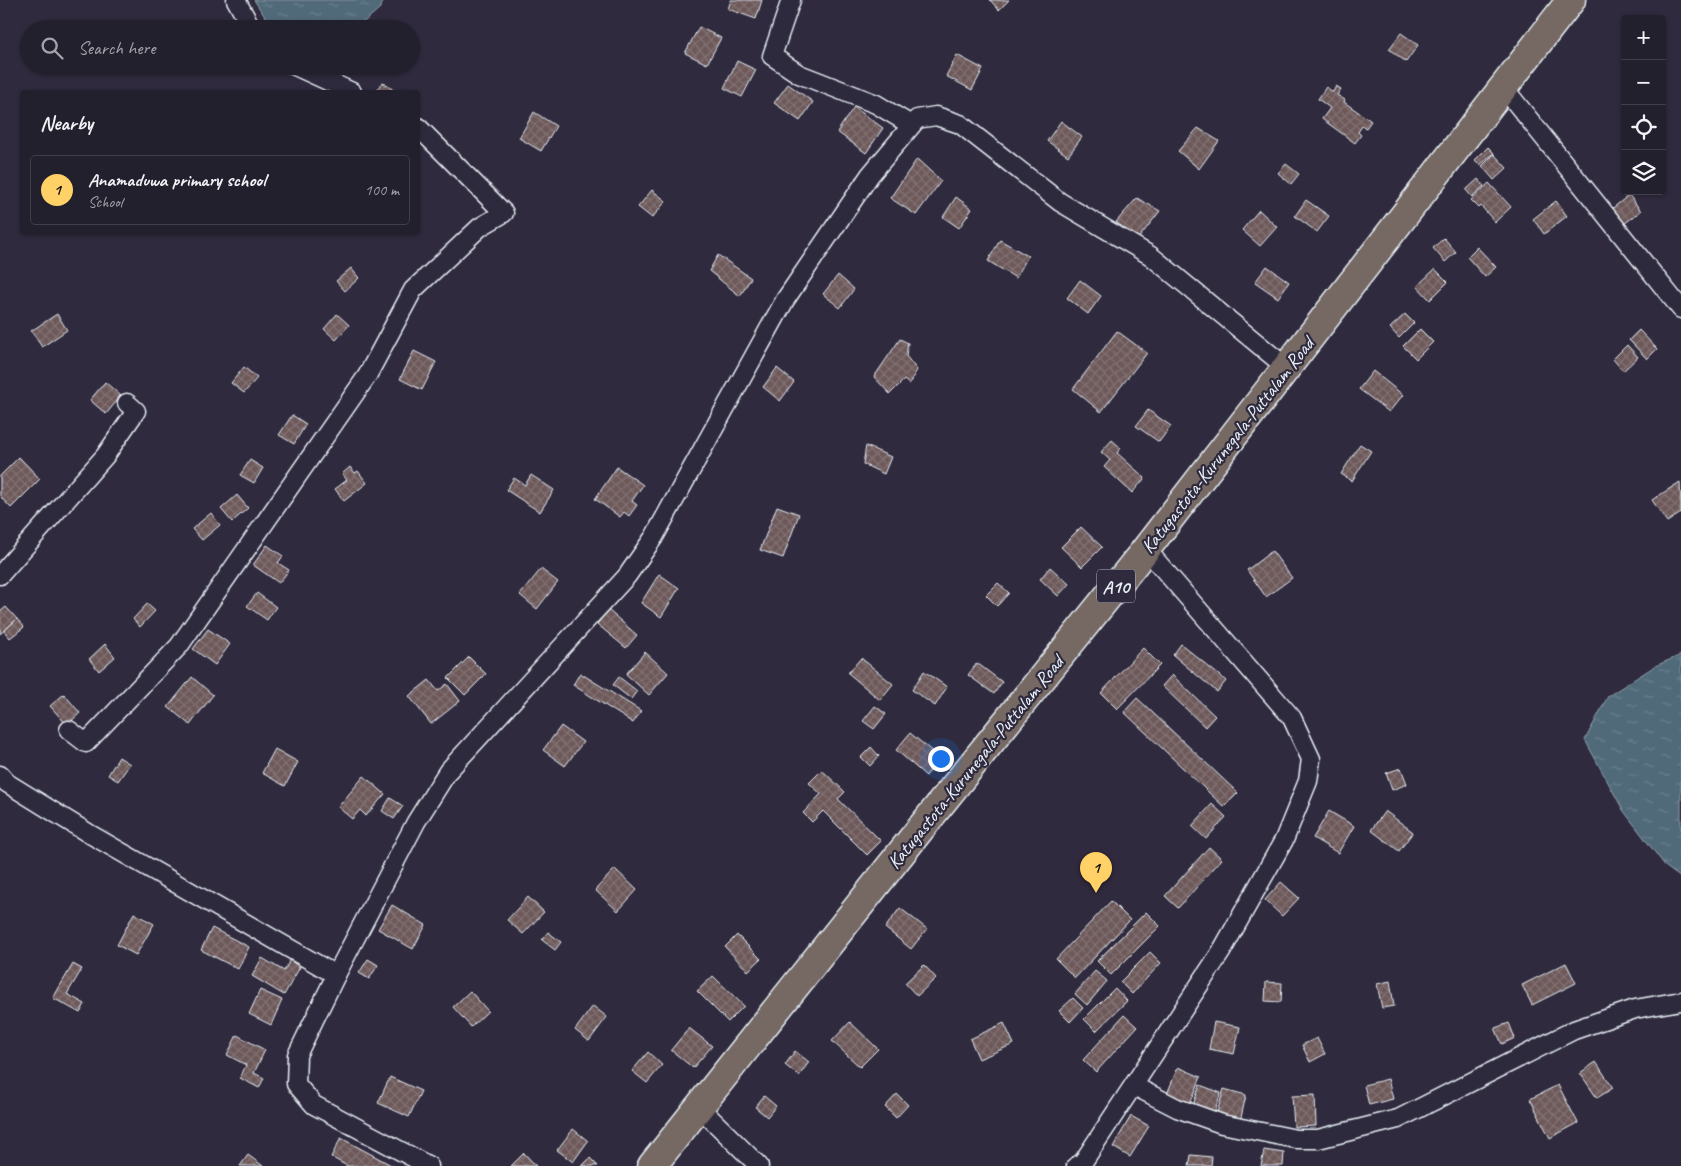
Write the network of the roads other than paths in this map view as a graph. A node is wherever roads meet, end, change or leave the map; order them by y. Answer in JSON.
{"nodes":[{"id":1,"x":236,"y":0,"type":"edge"},
{"id":2,"x":791,"y":0,"type":"edge"},
{"id":3,"x":1571,"y":0,"type":"edge"},
{"id":4,"x":247,"y":20,"type":"edge"},
{"id":5,"x":315,"y":75,"type":"edge"},
{"id":6,"x":1504,"y":88,"type":"junction"},
{"id":7,"x":348,"y":90,"type":"edge"},
{"id":8,"x":911,"y":125,"type":"junction"},
{"id":9,"x":420,"y":129,"type":"edge"},
{"id":10,"x":1681,"y":308,"type":"edge"},
{"id":11,"x":1287,"y":368,"type":"junction"},
{"id":12,"x":127,"y":402,"type":"dead end"},
{"id":13,"x":1146,"y":549,"type":"junction"},
{"id":14,"x":0,"y":575,"type":"edge"},
{"id":15,"x":69,"y":730,"type":"dead end"},
{"id":16,"x":0,"y":775,"type":"edge"},
{"id":17,"x":336,"y":975,"type":"junction"},
{"id":18,"x":1681,"y":1001,"type":"edge"},
{"id":19,"x":1134,"y":1086,"type":"junction"},
{"id":20,"x":699,"y":1107,"type":"junction"},
{"id":21,"x":429,"y":1166,"type":"edge"},
{"id":22,"x":652,"y":1166,"type":"edge"},
{"id":23,"x":760,"y":1166,"type":"edge"},
{"id":24,"x":1076,"y":1166,"type":"edge"}],
"edges":[{"from":1,"to":4,"type":"street"},
{"from":2,"to":8,"type":"street"},
{"from":3,"to":6,"type":"highway","name":"Katugastota-Kurunegala-Puttalam Road","number":"A10"},
{"from":5,"to":7,"type":"street"},
{"from":6,"to":10,"type":"street"},
{"from":6,"to":11,"type":"highway","name":"Katugastota-Kurunegala-Puttalam Road","number":"A10"},
{"from":8,"to":11,"type":"street"},
{"from":8,"to":17,"type":"street"},
{"from":9,"to":15,"type":"street"},
{"from":11,"to":13,"type":"highway","name":"Katugastota-Kurunegala-Puttalam Road","number":"A10"},
{"from":12,"to":14,"type":"street"},
{"from":13,"to":19,"type":"street"},
{"from":13,"to":20,"type":"highway","name":"Katugastota-Kurunegala-Puttalam Road","number":"A10"},
{"from":16,"to":17,"type":"street"},
{"from":17,"to":21,"type":"street"},
{"from":18,"to":19,"type":"street"},
{"from":19,"to":24,"type":"street"},
{"from":20,"to":22,"type":"highway","name":"Katugastota-Kurunegala-Puttalam Road","number":"A10"},
{"from":20,"to":23,"type":"street"}]}
